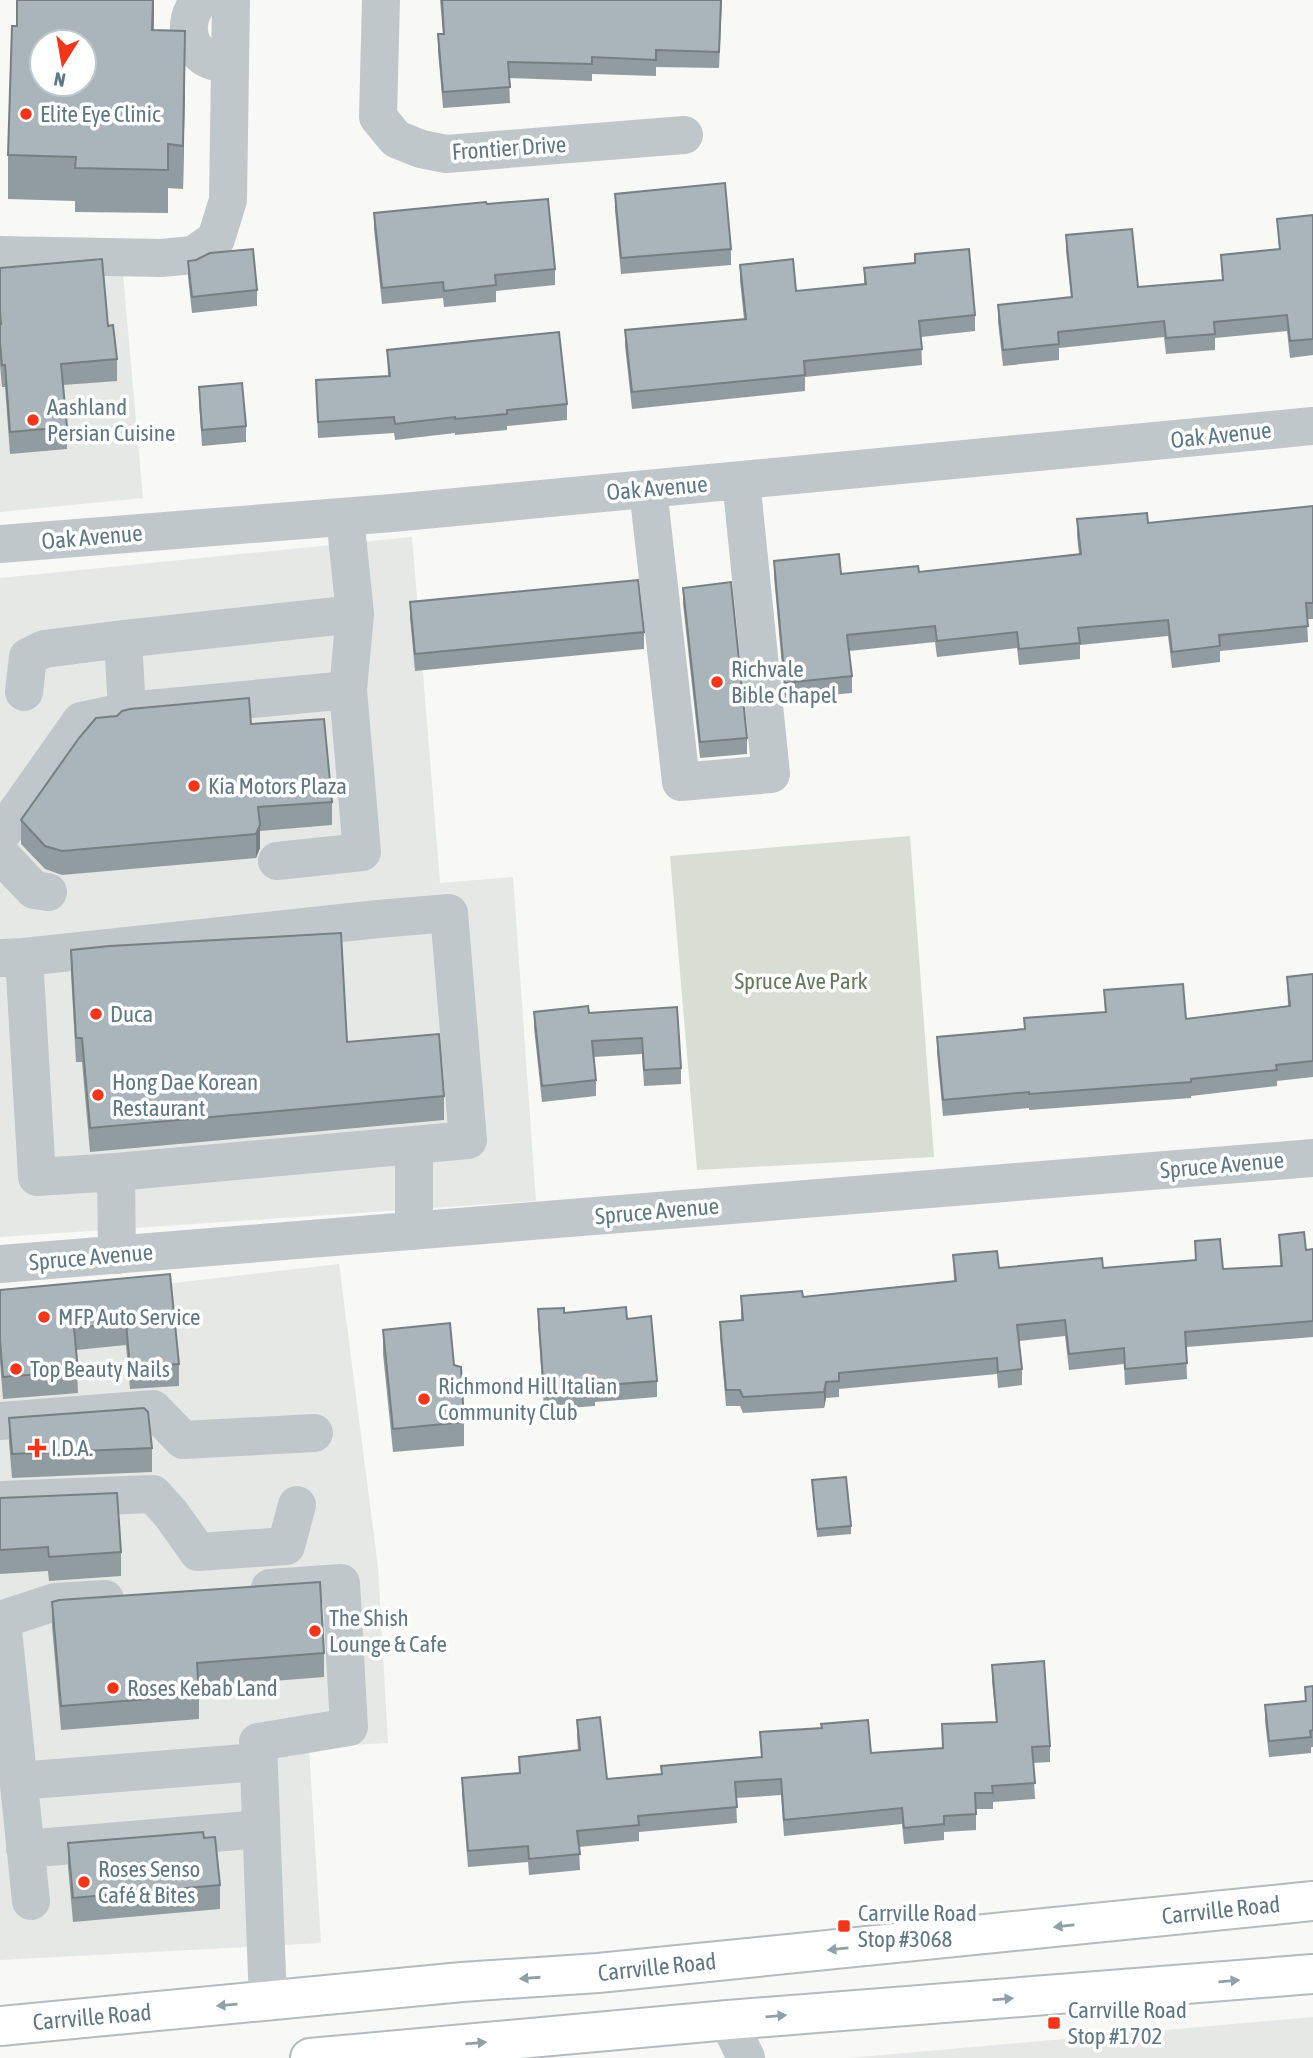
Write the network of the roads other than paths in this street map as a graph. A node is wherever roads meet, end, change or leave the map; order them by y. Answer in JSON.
{"nodes":[{"id":1,"x":200,"y":0,"type":"edge"},
{"id":2,"x":231,"y":0,"type":"edge"},
{"id":3,"x":381,"y":0,"type":"edge"},
{"id":4,"x":230,"y":66,"type":"junction"},
{"id":5,"x":684,"y":135,"type":"dead end"},
{"id":6,"x":0,"y":256,"type":"edge"},
{"id":7,"x":1313,"y":426,"type":"edge"},
{"id":8,"x":741,"y":480,"type":"junction"},
{"id":9,"x":648,"y":489,"type":"junction"},
{"id":10,"x":345,"y":517,"type":"junction"},
{"id":11,"x":0,"y":544,"type":"edge"},
{"id":12,"x":355,"y":614,"type":"junction"},
{"id":13,"x":123,"y":639,"type":"junction"},
{"id":14,"x":348,"y":690,"type":"junction"},
{"id":15,"x":24,"y":692,"type":"dead end"},
{"id":16,"x":127,"y":711,"type":"junction"},
{"id":17,"x":0,"y":836,"type":"edge"},
{"id":18,"x":0,"y":854,"type":"edge"},
{"id":19,"x":277,"y":861,"type":"dead end"},
{"id":20,"x":48,"y":892,"type":"dead end"},
{"id":21,"x":12,"y":957,"type":"edge"},
{"id":22,"x":414,"y":1146,"type":"junction"},
{"id":23,"x":1313,"y":1158,"type":"edge"},
{"id":24,"x":116,"y":1172,"type":"junction"},
{"id":25,"x":414,"y":1231,"type":"junction"},
{"id":26,"x":117,"y":1255,"type":"junction"},
{"id":27,"x":0,"y":1265,"type":"edge"},
{"id":28,"x":0,"y":1421,"type":"edge"},
{"id":29,"x":314,"y":1433,"type":"dead end"},
{"id":30,"x":0,"y":1500,"type":"edge"},
{"id":31,"x":297,"y":1505,"type":"dead end"},
{"id":32,"x":232,"y":1590,"type":"edge"},
{"id":33,"x":137,"y":1597,"type":"edge"},
{"id":34,"x":1,"y":1620,"type":"edge"},
{"id":35,"x":258,"y":1762,"type":"junction"},
{"id":36,"x":18,"y":1781,"type":"junction"},
{"id":37,"x":261,"y":1829,"type":"junction"},
{"id":38,"x":25,"y":1849,"type":"junction"},
{"id":39,"x":31,"y":1901,"type":"dead end"},
{"id":40,"x":1313,"y":1901,"type":"edge"},
{"id":41,"x":719,"y":1961,"type":"junction"},
{"id":42,"x":1313,"y":1974,"type":"edge"},
{"id":43,"x":368,"y":1992,"type":"junction"},
{"id":44,"x":268,"y":2001,"type":"junction"},
{"id":45,"x":728,"y":2020,"type":"junction"},
{"id":46,"x":0,"y":2025,"type":"edge"},
{"id":47,"x":376,"y":2052,"type":"junction"},
{"id":48,"x":310,"y":2058,"type":"edge"},
{"id":49,"x":722,"y":2058,"type":"edge"},
{"id":50,"x":746,"y":2058,"type":"edge"}],
"edges":[{"from":1,"to":4,"type":"street"},
{"from":2,"to":4,"type":"street"},
{"from":3,"to":5,"type":"street","name":"Frontier Drive"},
{"from":4,"to":6,"type":"street"},
{"from":7,"to":8,"type":"street","name":"Oak Avenue"},
{"from":8,"to":9,"type":"street","name":"Oak Avenue"},
{"from":8,"to":9,"type":"street"},
{"from":9,"to":10,"type":"street","name":"Oak Avenue"},
{"from":10,"to":11,"type":"street","name":"Oak Avenue"},
{"from":10,"to":12,"type":"street"},
{"from":12,"to":13,"type":"street"},
{"from":12,"to":14,"type":"street"},
{"from":13,"to":15,"type":"street"},
{"from":13,"to":16,"type":"street"},
{"from":14,"to":16,"type":"street"},
{"from":14,"to":19,"type":"street"},
{"from":16,"to":17,"type":"street"},
{"from":18,"to":20,"type":"street"},
{"from":21,"to":22,"type":"street"},
{"from":21,"to":24,"type":"street"},
{"from":22,"to":24,"type":"street"},
{"from":22,"to":25,"type":"street"},
{"from":23,"to":25,"type":"street","name":"Spruce Avenue"},
{"from":24,"to":26,"type":"street"},
{"from":25,"to":26,"type":"street","name":"Spruce Avenue"},
{"from":26,"to":27,"type":"street","name":"Spruce Avenue"},
{"from":28,"to":29,"type":"street"},
{"from":30,"to":31,"type":"street"},
{"from":32,"to":35,"type":"street"},
{"from":33,"to":34,"type":"street"},
{"from":34,"to":36,"type":"street"},
{"from":35,"to":36,"type":"street"},
{"from":35,"to":37,"type":"street"},
{"from":36,"to":38,"type":"street"},
{"from":37,"to":38,"type":"street"},
{"from":37,"to":44,"type":"street"},
{"from":38,"to":39,"type":"street"},
{"from":40,"to":41,"type":"main road","name":"Carrville Road","one_way":true},
{"from":41,"to":43,"type":"main road","name":"Carrville Road","one_way":true},
{"from":41,"to":45,"type":"main road"},
{"from":45,"to":42,"type":"main road","one_way":true},
{"from":43,"to":44,"type":"main road","name":"Carrville Road"},
{"from":43,"to":47,"type":"main road"},
{"from":44,"to":46,"type":"main road","name":"Carrville Road","one_way":true},
{"from":47,"to":45,"type":"main road","one_way":true},
{"from":45,"to":49,"type":"street"},
{"from":45,"to":50,"type":"street"},
{"from":47,"to":48,"type":"main road"}]}
